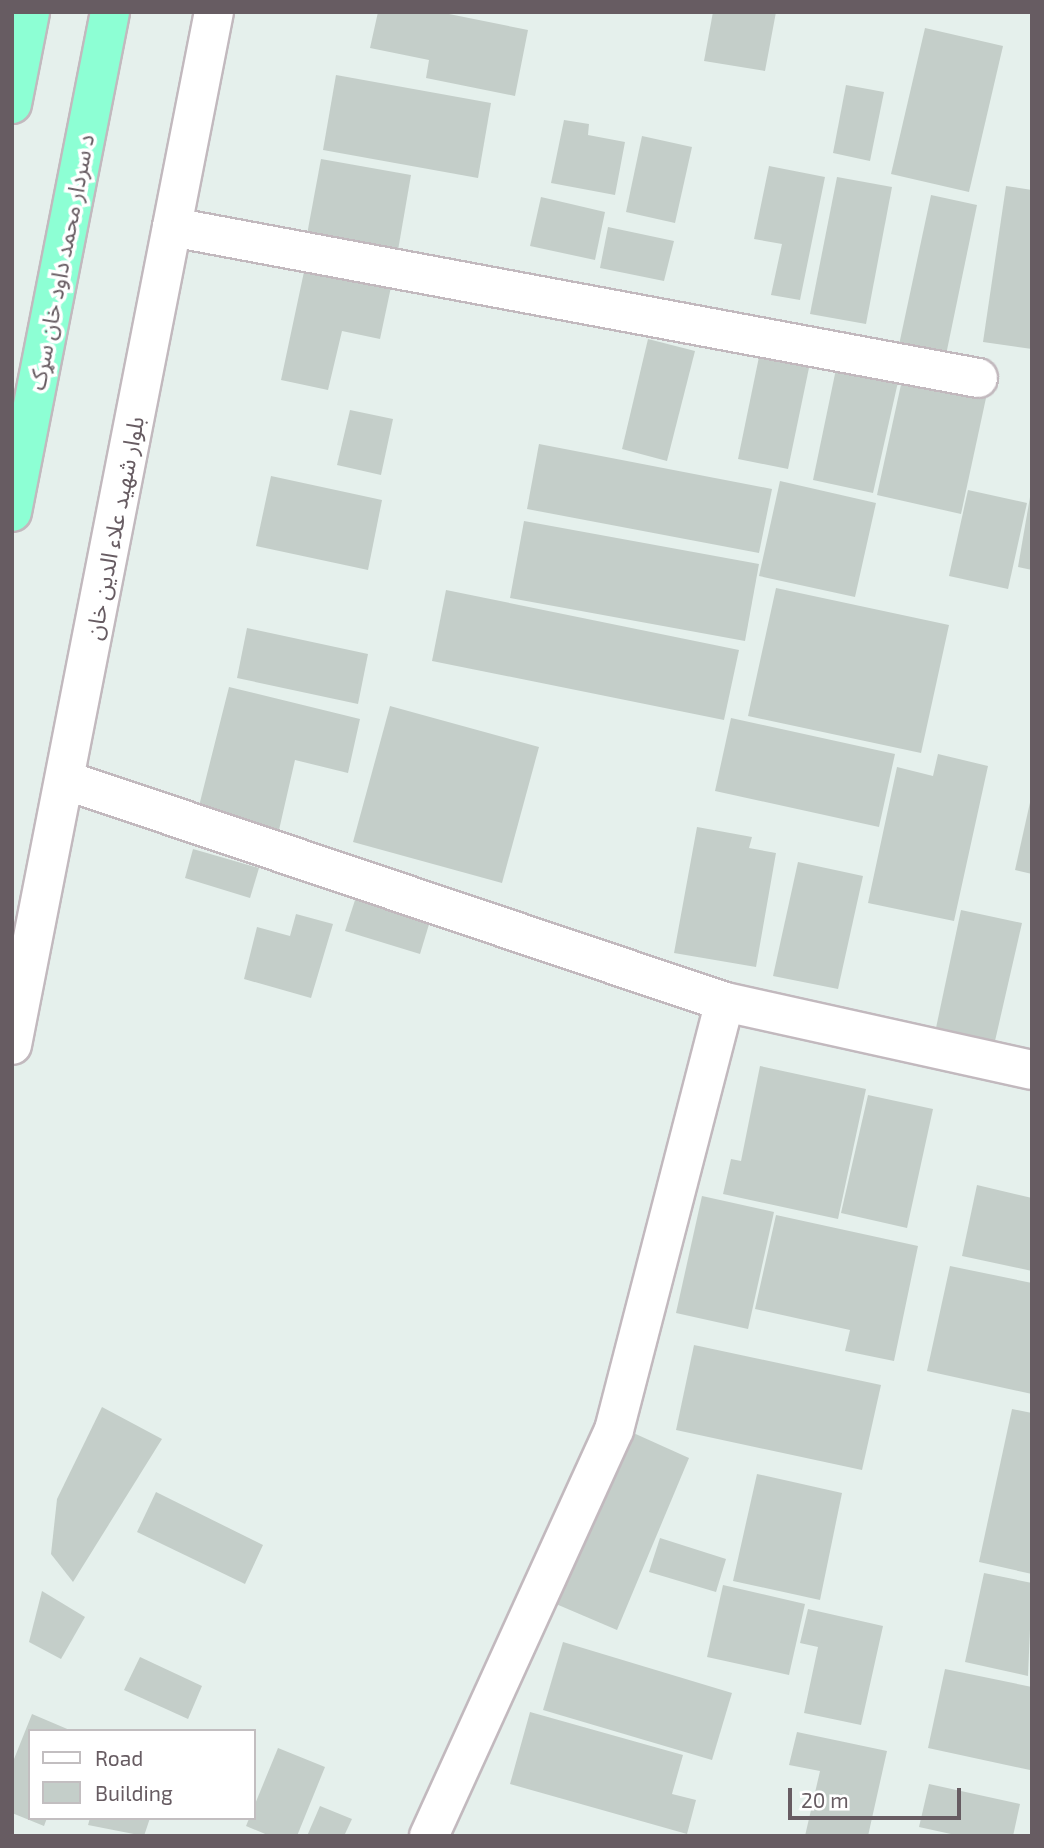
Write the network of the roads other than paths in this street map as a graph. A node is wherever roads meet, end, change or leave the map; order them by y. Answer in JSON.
{"nodes":[{"id":1,"x":30,"y":12,"type":"edge"},
{"id":2,"x":110,"y":12,"type":"edge"},
{"id":3,"x":214,"y":12,"type":"edge"},
{"id":4,"x":12,"y":104,"type":"edge"},
{"id":5,"x":172,"y":227,"type":"junction"},
{"id":6,"x":978,"y":379,"type":"dead end"},
{"id":7,"x":12,"y":512,"type":"edge"},
{"id":8,"x":65,"y":780,"type":"junction"},
{"id":9,"x":725,"y":1002,"type":"junction"},
{"id":10,"x":12,"y":1045,"type":"edge"},
{"id":11,"x":1032,"y":1070,"type":"edge"},
{"id":12,"x":429,"y":1836,"type":"edge"}],
"edges":[{"from":1,"to":4,"type":"highway"},
{"from":2,"to":7,"type":"highway","name":"د سردار محمد داود خان سړک"},
{"from":3,"to":5,"type":"street","name":"بلوار شهید علاء الدین خان"},
{"from":5,"to":6,"type":"street"},
{"from":5,"to":8,"type":"street","name":"بلوار شهید علاء الدین خان"},
{"from":8,"to":9,"type":"street"},
{"from":8,"to":10,"type":"street","name":"بلوار شهید علاء الدین خان"},
{"from":9,"to":11,"type":"street"},
{"from":9,"to":12,"type":"street"}]}
